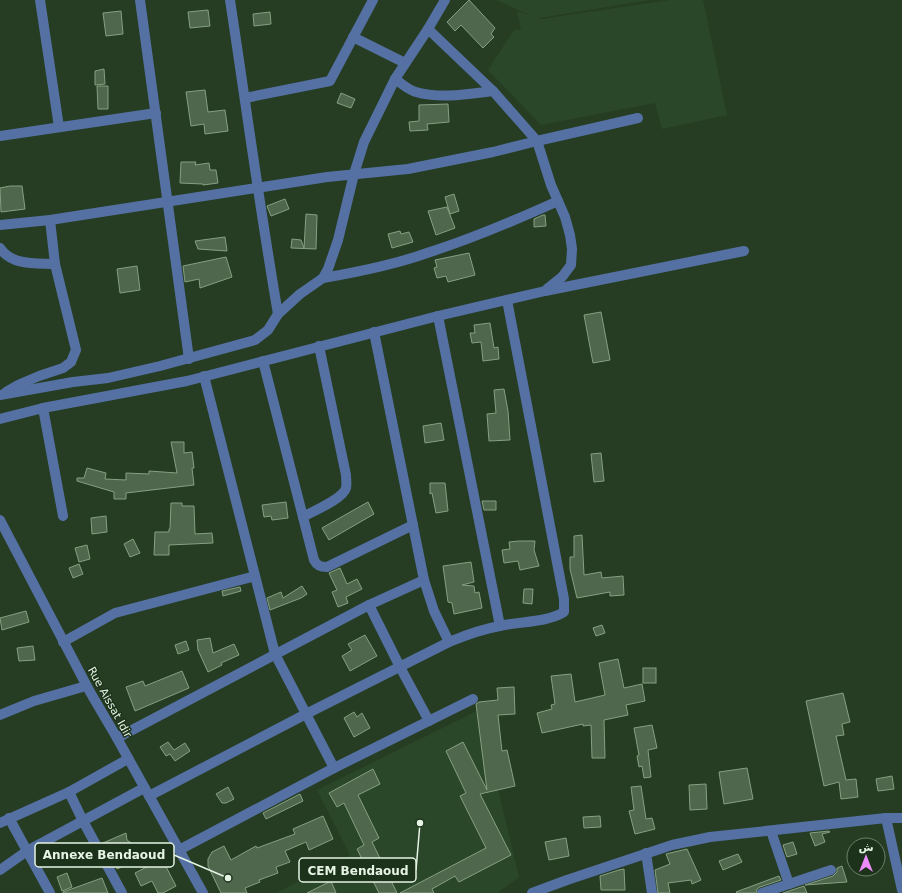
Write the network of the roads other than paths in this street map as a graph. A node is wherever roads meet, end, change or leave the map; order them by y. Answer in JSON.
{"nodes":[{"id":1,"x":40,"y":0,"type":"edge"},
{"id":2,"x":140,"y":0,"type":"edge"},
{"id":3,"x":230,"y":0,"type":"edge"},
{"id":4,"x":373,"y":0,"type":"edge"},
{"id":5,"x":445,"y":0,"type":"edge"},
{"id":6,"x":428,"y":29,"type":"junction"},
{"id":7,"x":353,"y":37,"type":"junction"},
{"id":8,"x":405,"y":63,"type":"junction"},
{"id":9,"x":395,"y":79,"type":"junction"},
{"id":10,"x":493,"y":91,"type":"junction"},
{"id":11,"x":245,"y":98,"type":"junction"},
{"id":12,"x":156,"y":112,"type":"junction"},
{"id":13,"x":638,"y":118,"type":"dead end"},
{"id":14,"x":60,"y":127,"type":"junction"},
{"id":15,"x":0,"y":136,"type":"edge"},
{"id":16,"x":537,"y":141,"type":"junction"},
{"id":17,"x":354,"y":174,"type":"junction"},
{"id":18,"x":257,"y":188,"type":"junction"},
{"id":19,"x":558,"y":201,"type":"junction"},
{"id":20,"x":167,"y":202,"type":"junction"},
{"id":21,"x":50,"y":220,"type":"junction"},
{"id":22,"x":0,"y":225,"type":"edge"},
{"id":23,"x":0,"y":248,"type":"edge"},
{"id":24,"x":744,"y":252,"type":"dead end"},
{"id":25,"x":55,"y":264,"type":"junction"},
{"id":26,"x":323,"y":278,"type":"junction"},
{"id":27,"x":545,"y":291,"type":"junction"},
{"id":28,"x":508,"y":300,"type":"junction"},
{"id":29,"x":278,"y":314,"type":"junction"},
{"id":30,"x":438,"y":316,"type":"junction"},
{"id":31,"x":374,"y":332,"type":"junction"},
{"id":32,"x":319,"y":346,"type":"junction"},
{"id":33,"x":189,"y":359,"type":"junction"},
{"id":34,"x":263,"y":362,"type":"junction"},
{"id":35,"x":204,"y":376,"type":"junction"},
{"id":36,"x":1,"y":395,"type":"edge"},
{"id":37,"x":43,"y":408,"type":"junction"},
{"id":38,"x":0,"y":419,"type":"edge"},
{"id":39,"x":63,"y":516,"type":"dead end"},
{"id":40,"x":303,"y":517,"type":"junction"},
{"id":41,"x":0,"y":520,"type":"edge"},
{"id":42,"x":413,"y":525,"type":"junction"},
{"id":43,"x":255,"y":576,"type":"junction"},
{"id":44,"x":424,"y":580,"type":"junction"},
{"id":45,"x":369,"y":605,"type":"junction"},
{"id":46,"x":500,"y":626,"type":"junction"},
{"id":47,"x":63,"y":642,"type":"junction"},
{"id":48,"x":449,"y":642,"type":"junction"},
{"id":49,"x":275,"y":654,"type":"junction"},
{"id":50,"x":400,"y":668,"type":"junction"},
{"id":51,"x":86,"y":686,"type":"junction"},
{"id":52,"x":473,"y":699,"type":"dead end"},
{"id":53,"x":306,"y":714,"type":"junction"},
{"id":54,"x":0,"y":715,"type":"edge"},
{"id":55,"x":428,"y":721,"type":"junction"},
{"id":56,"x":117,"y":738,"type":"junction"},
{"id":57,"x":128,"y":759,"type":"junction"},
{"id":58,"x":334,"y":768,"type":"junction"},
{"id":59,"x":69,"y":792,"type":"junction"},
{"id":60,"x":146,"y":792,"type":"junction"},
{"id":61,"x":886,"y":818,"type":"junction"},
{"id":62,"x":902,"y":818,"type":"edge"},
{"id":63,"x":5,"y":820,"type":"edge"},
{"id":64,"x":83,"y":821,"type":"junction"},
{"id":65,"x":771,"y":831,"type":"junction"},
{"id":66,"x":179,"y":850,"type":"junction"},
{"id":67,"x":27,"y":851,"type":"junction"},
{"id":68,"x":646,"y":853,"type":"junction"},
{"id":69,"x":0,"y":870,"type":"edge"},
{"id":70,"x":831,"y":870,"type":"dead end"},
{"id":71,"x":789,"y":884,"type":"junction"},
{"id":72,"x":902,"y":890,"type":"edge"},
{"id":73,"x":50,"y":893,"type":"edge"},
{"id":74,"x":122,"y":893,"type":"edge"},
{"id":75,"x":203,"y":893,"type":"edge"},
{"id":76,"x":532,"y":893,"type":"edge"},
{"id":77,"x":652,"y":893,"type":"edge"},
{"id":78,"x":762,"y":893,"type":"edge"}],
"edges":[{"from":1,"to":14,"type":"street"},
{"from":2,"to":12,"type":"street"},
{"from":3,"to":11,"type":"street"},
{"from":4,"to":7,"type":"street"},
{"from":5,"to":6,"type":"street"},
{"from":6,"to":8,"type":"street"},
{"from":6,"to":10,"type":"street"},
{"from":7,"to":8,"type":"street"},
{"from":7,"to":11,"type":"street"},
{"from":8,"to":9,"type":"street"},
{"from":9,"to":10,"type":"street"},
{"from":9,"to":17,"type":"street"},
{"from":10,"to":16,"type":"street"},
{"from":11,"to":18,"type":"street"},
{"from":12,"to":14,"type":"street"},
{"from":12,"to":20,"type":"street"},
{"from":13,"to":16,"type":"street"},
{"from":14,"to":15,"type":"street"},
{"from":16,"to":17,"type":"street"},
{"from":16,"to":19,"type":"street"},
{"from":17,"to":18,"type":"street"},
{"from":17,"to":26,"type":"street"},
{"from":18,"to":20,"type":"street"},
{"from":18,"to":29,"type":"street"},
{"from":19,"to":26,"type":"street"},
{"from":19,"to":27,"type":"street"},
{"from":20,"to":21,"type":"street"},
{"from":20,"to":33,"type":"street"},
{"from":21,"to":22,"type":"street"},
{"from":21,"to":25,"type":"street"},
{"from":23,"to":25,"type":"street"},
{"from":24,"to":27,"type":"street"},
{"from":25,"to":36,"type":"street"},
{"from":26,"to":29,"type":"street"},
{"from":27,"to":28,"type":"street"},
{"from":28,"to":30,"type":"street"},
{"from":28,"to":46,"type":"street"},
{"from":29,"to":33,"type":"street"},
{"from":30,"to":31,"type":"street"},
{"from":30,"to":46,"type":"street"},
{"from":31,"to":32,"type":"street"},
{"from":31,"to":42,"type":"street"},
{"from":32,"to":34,"type":"street"},
{"from":32,"to":40,"type":"street"},
{"from":33,"to":36,"type":"street"},
{"from":34,"to":35,"type":"street"},
{"from":34,"to":40,"type":"street"},
{"from":35,"to":37,"type":"street"},
{"from":35,"to":43,"type":"street"},
{"from":37,"to":38,"type":"street"},
{"from":37,"to":39,"type":"street"},
{"from":40,"to":42,"type":"street"},
{"from":41,"to":47,"type":"street","name":"Rue Aissat Idir"},
{"from":42,"to":44,"type":"street"},
{"from":43,"to":47,"type":"street"},
{"from":43,"to":49,"type":"street"},
{"from":44,"to":45,"type":"street"},
{"from":44,"to":48,"type":"street"},
{"from":45,"to":49,"type":"street"},
{"from":45,"to":50,"type":"street"},
{"from":46,"to":48,"type":"street"},
{"from":47,"to":51,"type":"street","name":"Rue Aissat Idir"},
{"from":48,"to":50,"type":"street"},
{"from":49,"to":53,"type":"street"},
{"from":49,"to":56,"type":"street"},
{"from":50,"to":53,"type":"street"},
{"from":50,"to":55,"type":"street"},
{"from":51,"to":54,"type":"street"},
{"from":51,"to":56,"type":"street","name":"Rue Aissat Idir"},
{"from":52,"to":55,"type":"street"},
{"from":53,"to":58,"type":"street"},
{"from":53,"to":60,"type":"street"},
{"from":55,"to":58,"type":"street"},
{"from":56,"to":57,"type":"street","name":"Rue Aissat Idir"},
{"from":57,"to":59,"type":"street"},
{"from":57,"to":60,"type":"street","name":"Rue Aissat Idir"},
{"from":58,"to":66,"type":"street"},
{"from":59,"to":63,"type":"street"},
{"from":59,"to":64,"type":"street"},
{"from":60,"to":64,"type":"street"},
{"from":60,"to":66,"type":"street","name":"Rue Aissat Idir"},
{"from":61,"to":62,"type":"street"},
{"from":61,"to":65,"type":"street"},
{"from":61,"to":72,"type":"street"},
{"from":63,"to":67,"type":"street"},
{"from":64,"to":67,"type":"street"},
{"from":64,"to":74,"type":"street"},
{"from":65,"to":68,"type":"street"},
{"from":65,"to":71,"type":"street"},
{"from":66,"to":75,"type":"street","name":"Rue Aissat Idir"},
{"from":67,"to":69,"type":"street"},
{"from":67,"to":73,"type":"street"},
{"from":68,"to":76,"type":"street"},
{"from":68,"to":77,"type":"street"},
{"from":70,"to":71,"type":"street"},
{"from":71,"to":78,"type":"street"}]}
